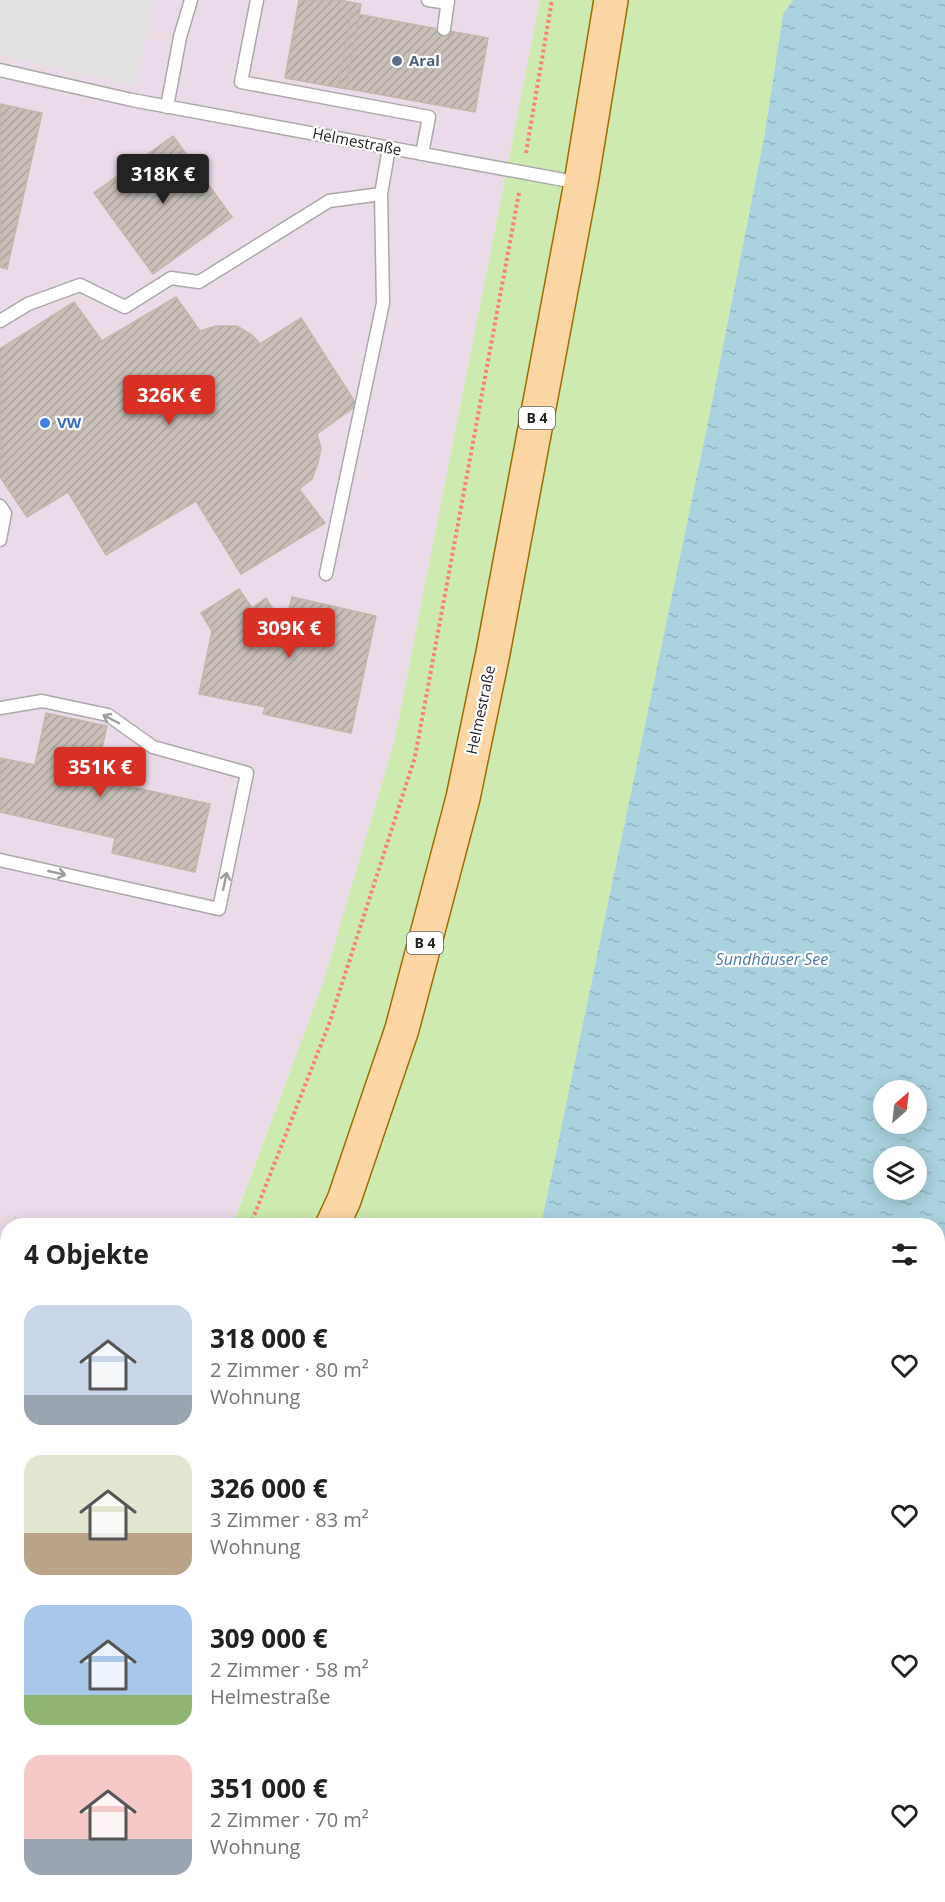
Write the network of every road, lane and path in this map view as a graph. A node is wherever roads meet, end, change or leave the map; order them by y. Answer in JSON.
{"nodes":[{"id":1,"x":191,"y":0,"type":"edge"},
{"id":2,"x":257,"y":0,"type":"edge"},
{"id":3,"x":428,"y":0,"type":"edge"},
{"id":4,"x":552,"y":0,"type":"edge"},
{"id":5,"x":611,"y":0,"type":"edge"},
{"id":6,"x":448,"y":2,"type":"edge"},
{"id":7,"x":444,"y":29,"type":"dead end"},
{"id":8,"x":0,"y":70,"type":"edge"},
{"id":9,"x":431,"y":104,"type":"dead end"},
{"id":10,"x":167,"y":107,"type":"junction"},
{"id":11,"x":429,"y":117,"type":"junction"},
{"id":12,"x":389,"y":148,"type":"junction"},
{"id":13,"x":422,"y":154,"type":"junction"},
{"id":14,"x":523,"y":172,"type":"junction"},
{"id":15,"x":581,"y":183,"type":"junction"},
{"id":16,"x":381,"y":194,"type":"junction"},
{"id":17,"x":0,"y":321,"type":"edge"},
{"id":18,"x":0,"y":506,"type":"edge"},
{"id":19,"x":0,"y":540,"type":"edge"},
{"id":20,"x":326,"y":574,"type":"dead end"},
{"id":21,"x":0,"y":708,"type":"edge"},
{"id":22,"x":0,"y":860,"type":"edge"},
{"id":23,"x":253,"y":1218,"type":"edge"},
{"id":24,"x":336,"y":1218,"type":"edge"}],
"edges":[{"from":1,"to":10,"type":"lane"},
{"from":2,"to":11,"type":"lane"},
{"from":3,"to":6,"type":"lane"},
{"from":4,"to":14,"type":"path"},
{"from":5,"to":15,"type":"main road","name":"Helmestraße","number":"B 4"},
{"from":6,"to":7,"type":"lane"},
{"from":8,"to":10,"type":"lane","name":"Helmestraße"},
{"from":9,"to":11,"type":"lane"},
{"from":10,"to":12,"type":"lane","name":"Helmestraße"},
{"from":11,"to":13,"type":"lane"},
{"from":12,"to":13,"type":"lane","name":"Helmestraße"},
{"from":12,"to":16,"type":"lane"},
{"from":13,"to":14,"type":"lane","name":"Helmestraße"},
{"from":14,"to":15,"type":"lane","name":"Helmestraße"},
{"from":14,"to":23,"type":"path"},
{"from":15,"to":24,"type":"main road","name":"Helmestraße","number":"B 4"},
{"from":16,"to":17,"type":"lane"},
{"from":16,"to":20,"type":"lane"},
{"from":18,"to":19,"type":"lane"},
{"from":22,"to":21,"type":"lane","one_way":true}]}
